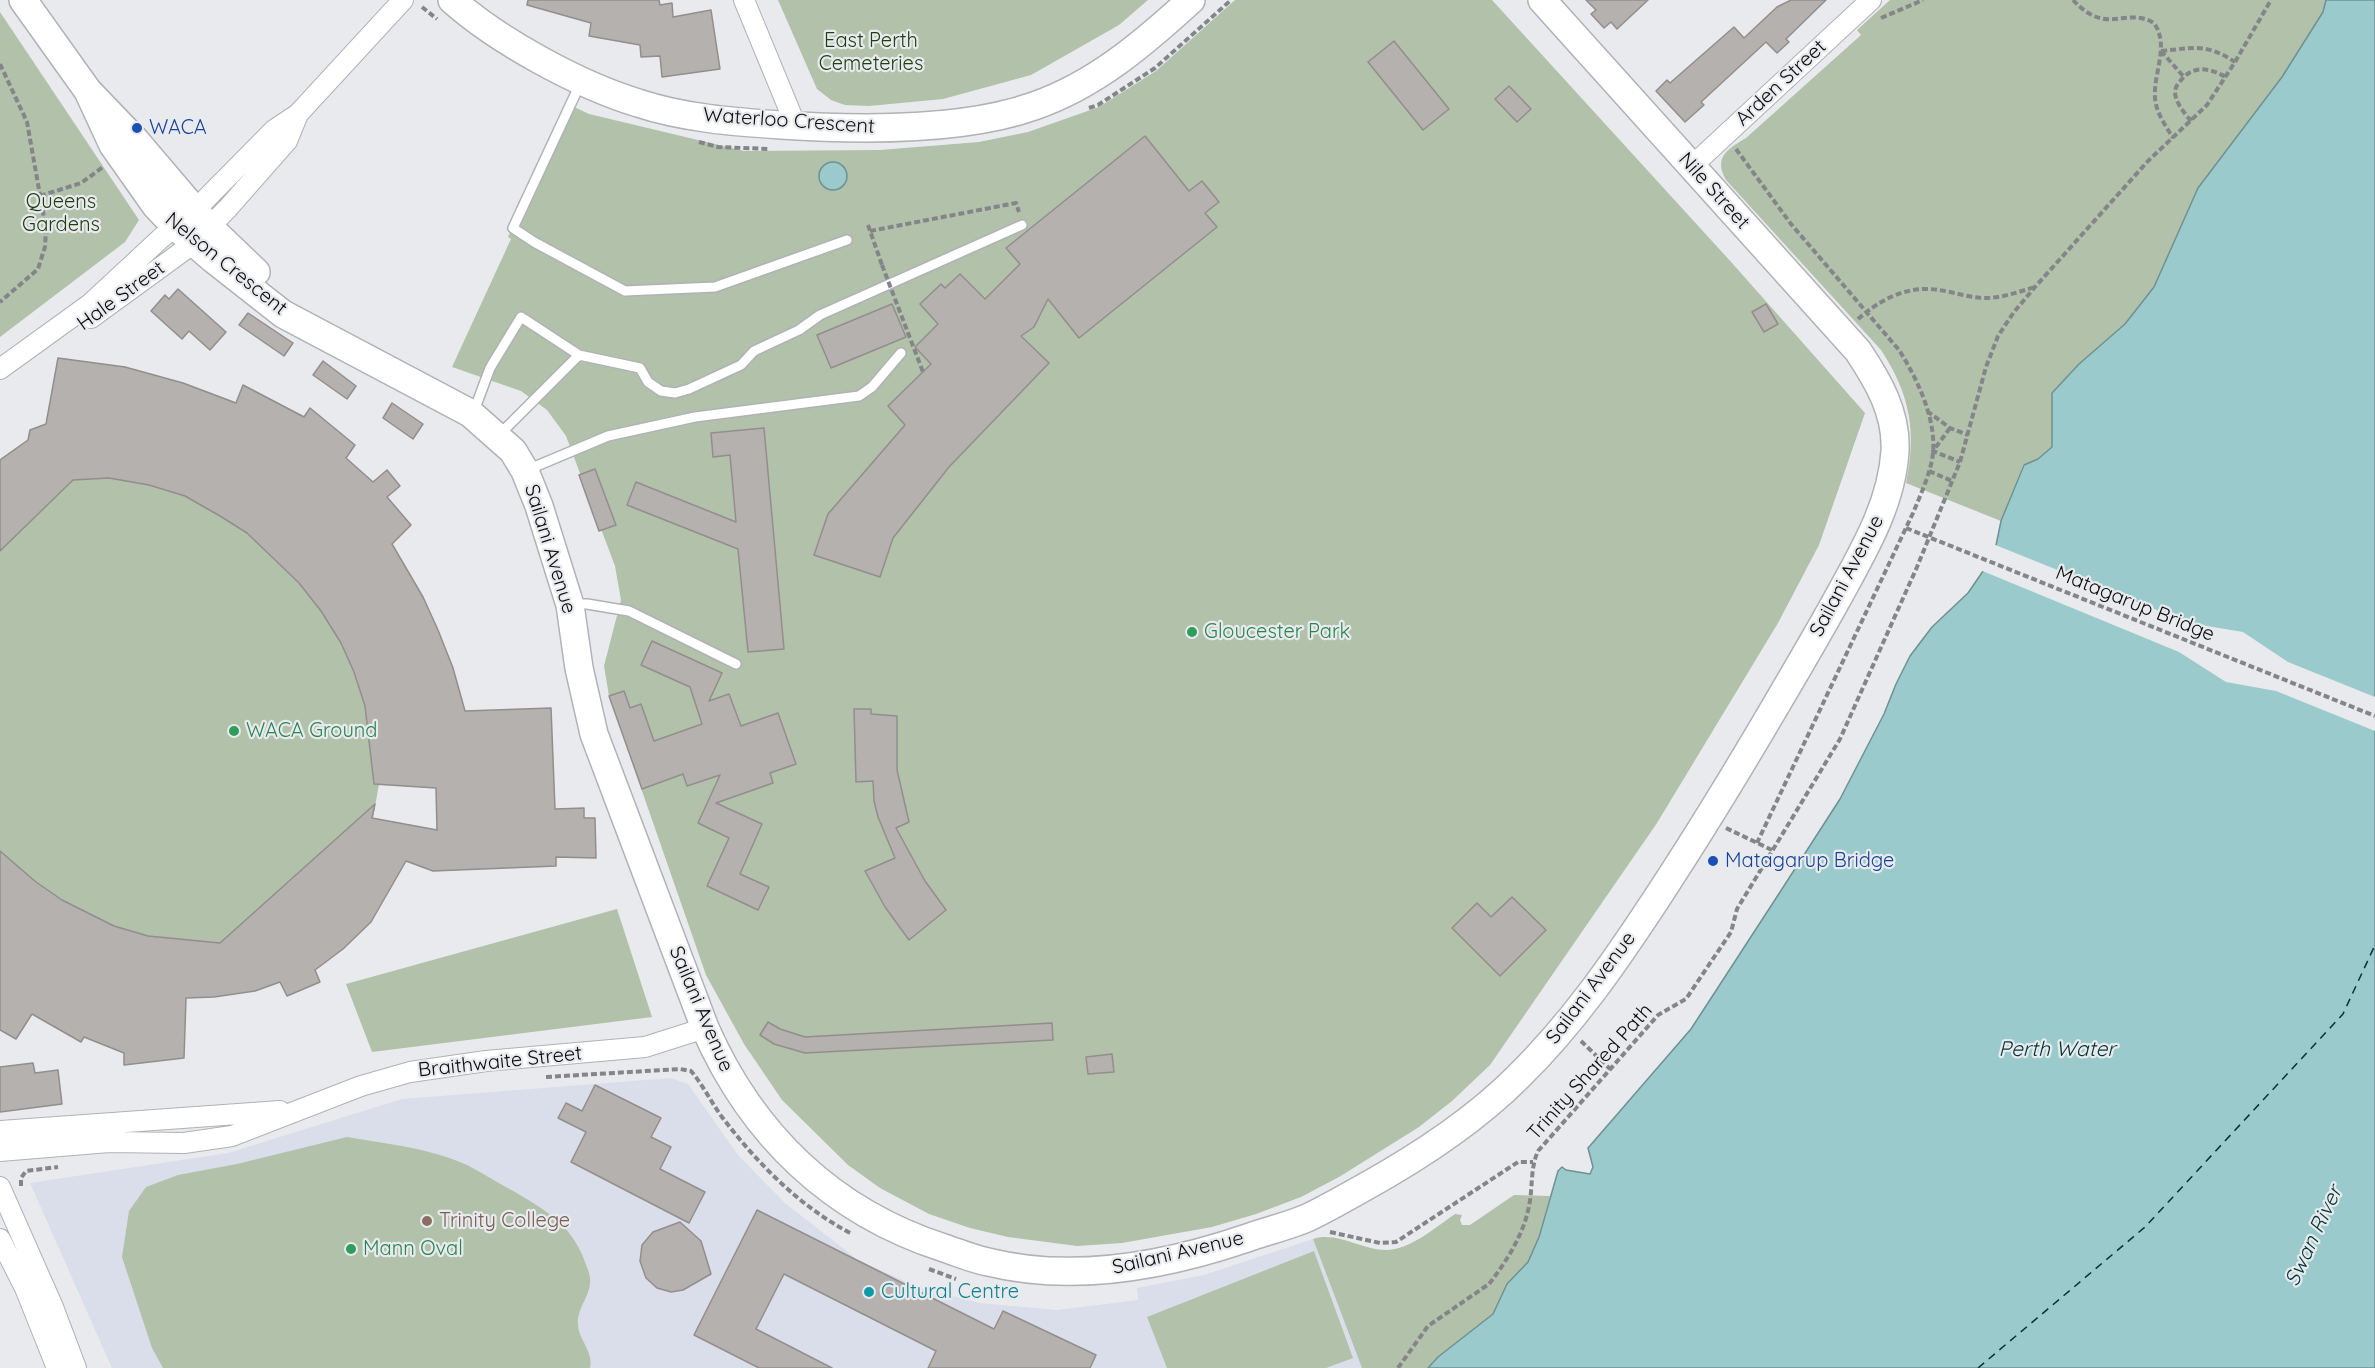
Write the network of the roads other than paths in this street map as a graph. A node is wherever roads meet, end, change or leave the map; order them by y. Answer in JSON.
{"nodes":[{"id":1,"x":23,"y":0,"type":"edge"},
{"id":2,"x":403,"y":0,"type":"edge"},
{"id":3,"x":452,"y":0,"type":"edge"},
{"id":4,"x":744,"y":0,"type":"edge"},
{"id":5,"x":1191,"y":0,"type":"edge"},
{"id":6,"x":1542,"y":0,"type":"edge"},
{"id":7,"x":1871,"y":0,"type":"edge"},
{"id":8,"x":582,"y":80,"type":"junction"},
{"id":9,"x":796,"y":126,"type":"junction"},
{"id":10,"x":1692,"y":166,"type":"junction"},
{"id":11,"x":1022,"y":225,"type":"dead end"},
{"id":12,"x":193,"y":227,"type":"junction"},
{"id":13,"x":847,"y":240,"type":"dead end"},
{"id":14,"x":901,"y":353,"type":"dead end"},
{"id":15,"x":579,"y":355,"type":"junction"},
{"id":16,"x":0,"y":369,"type":"edge"},
{"id":17,"x":0,"y":383,"type":"edge"},
{"id":18,"x":1881,"y":387,"type":"joint"},
{"id":19,"x":461,"y":408,"type":"junction"},
{"id":20,"x":498,"y":436,"type":"junction"},
{"id":21,"x":525,"y":471,"type":"junction"},
{"id":22,"x":570,"y":604,"type":"junction"},
{"id":23,"x":736,"y":664,"type":"dead end"},
{"id":24,"x":705,"y":1028,"type":"junction"},
{"id":25,"x":298,"y":1109,"type":"junction"},
{"id":26,"x":0,"y":1131,"type":"edge"},
{"id":27,"x":0,"y":1152,"type":"edge"},
{"id":28,"x":0,"y":1187,"type":"edge"},
{"id":29,"x":0,"y":1239,"type":"edge"},
{"id":30,"x":57,"y":1368,"type":"edge"},
{"id":31,"x":76,"y":1368,"type":"edge"}],
"edges":[{"from":1,"to":12,"type":"street","name":"Nelson Crescent"},
{"from":2,"to":12,"type":"street","name":"Hale Street"},
{"from":3,"to":8,"type":"street","name":"Waterloo Crescent"},
{"from":4,"to":9,"type":"street"},
{"from":5,"to":9,"type":"street","name":"Waterloo Crescent"},
{"from":6,"to":10,"type":"street","name":"Nile Street"},
{"from":7,"to":10,"type":"street","name":"Arden Street"},
{"from":8,"to":9,"type":"street","name":"Waterloo Crescent"},
{"from":8,"to":13,"type":"lane"},
{"from":10,"to":18,"type":"street","name":"Nile Street"},
{"from":11,"to":15,"type":"lane"},
{"from":12,"to":16,"type":"street","name":"Hale Street"},
{"from":12,"to":17,"type":"street","name":"Hale Street"},
{"from":12,"to":19,"type":"street","name":"Nelson Crescent"},
{"from":14,"to":21,"type":"lane"},
{"from":15,"to":19,"type":"lane"},
{"from":15,"to":20,"type":"lane"},
{"from":18,"to":24,"type":"street","name":"Sailani Avenue"},
{"from":19,"to":20,"type":"street","name":"Sailani Avenue"},
{"from":20,"to":21,"type":"street","name":"Sailani Avenue"},
{"from":21,"to":22,"type":"street","name":"Sailani Avenue"},
{"from":22,"to":23,"type":"lane"},
{"from":22,"to":24,"type":"street","name":"Sailani Avenue"},
{"from":24,"to":25,"type":"street","name":"Braithwaite Street"},
{"from":25,"to":26,"type":"street","name":"Braithwaite Street"},
{"from":25,"to":27,"type":"street","name":"Braithwaite Street"},
{"from":28,"to":31,"type":"street"},
{"from":29,"to":30,"type":"street"}]}
